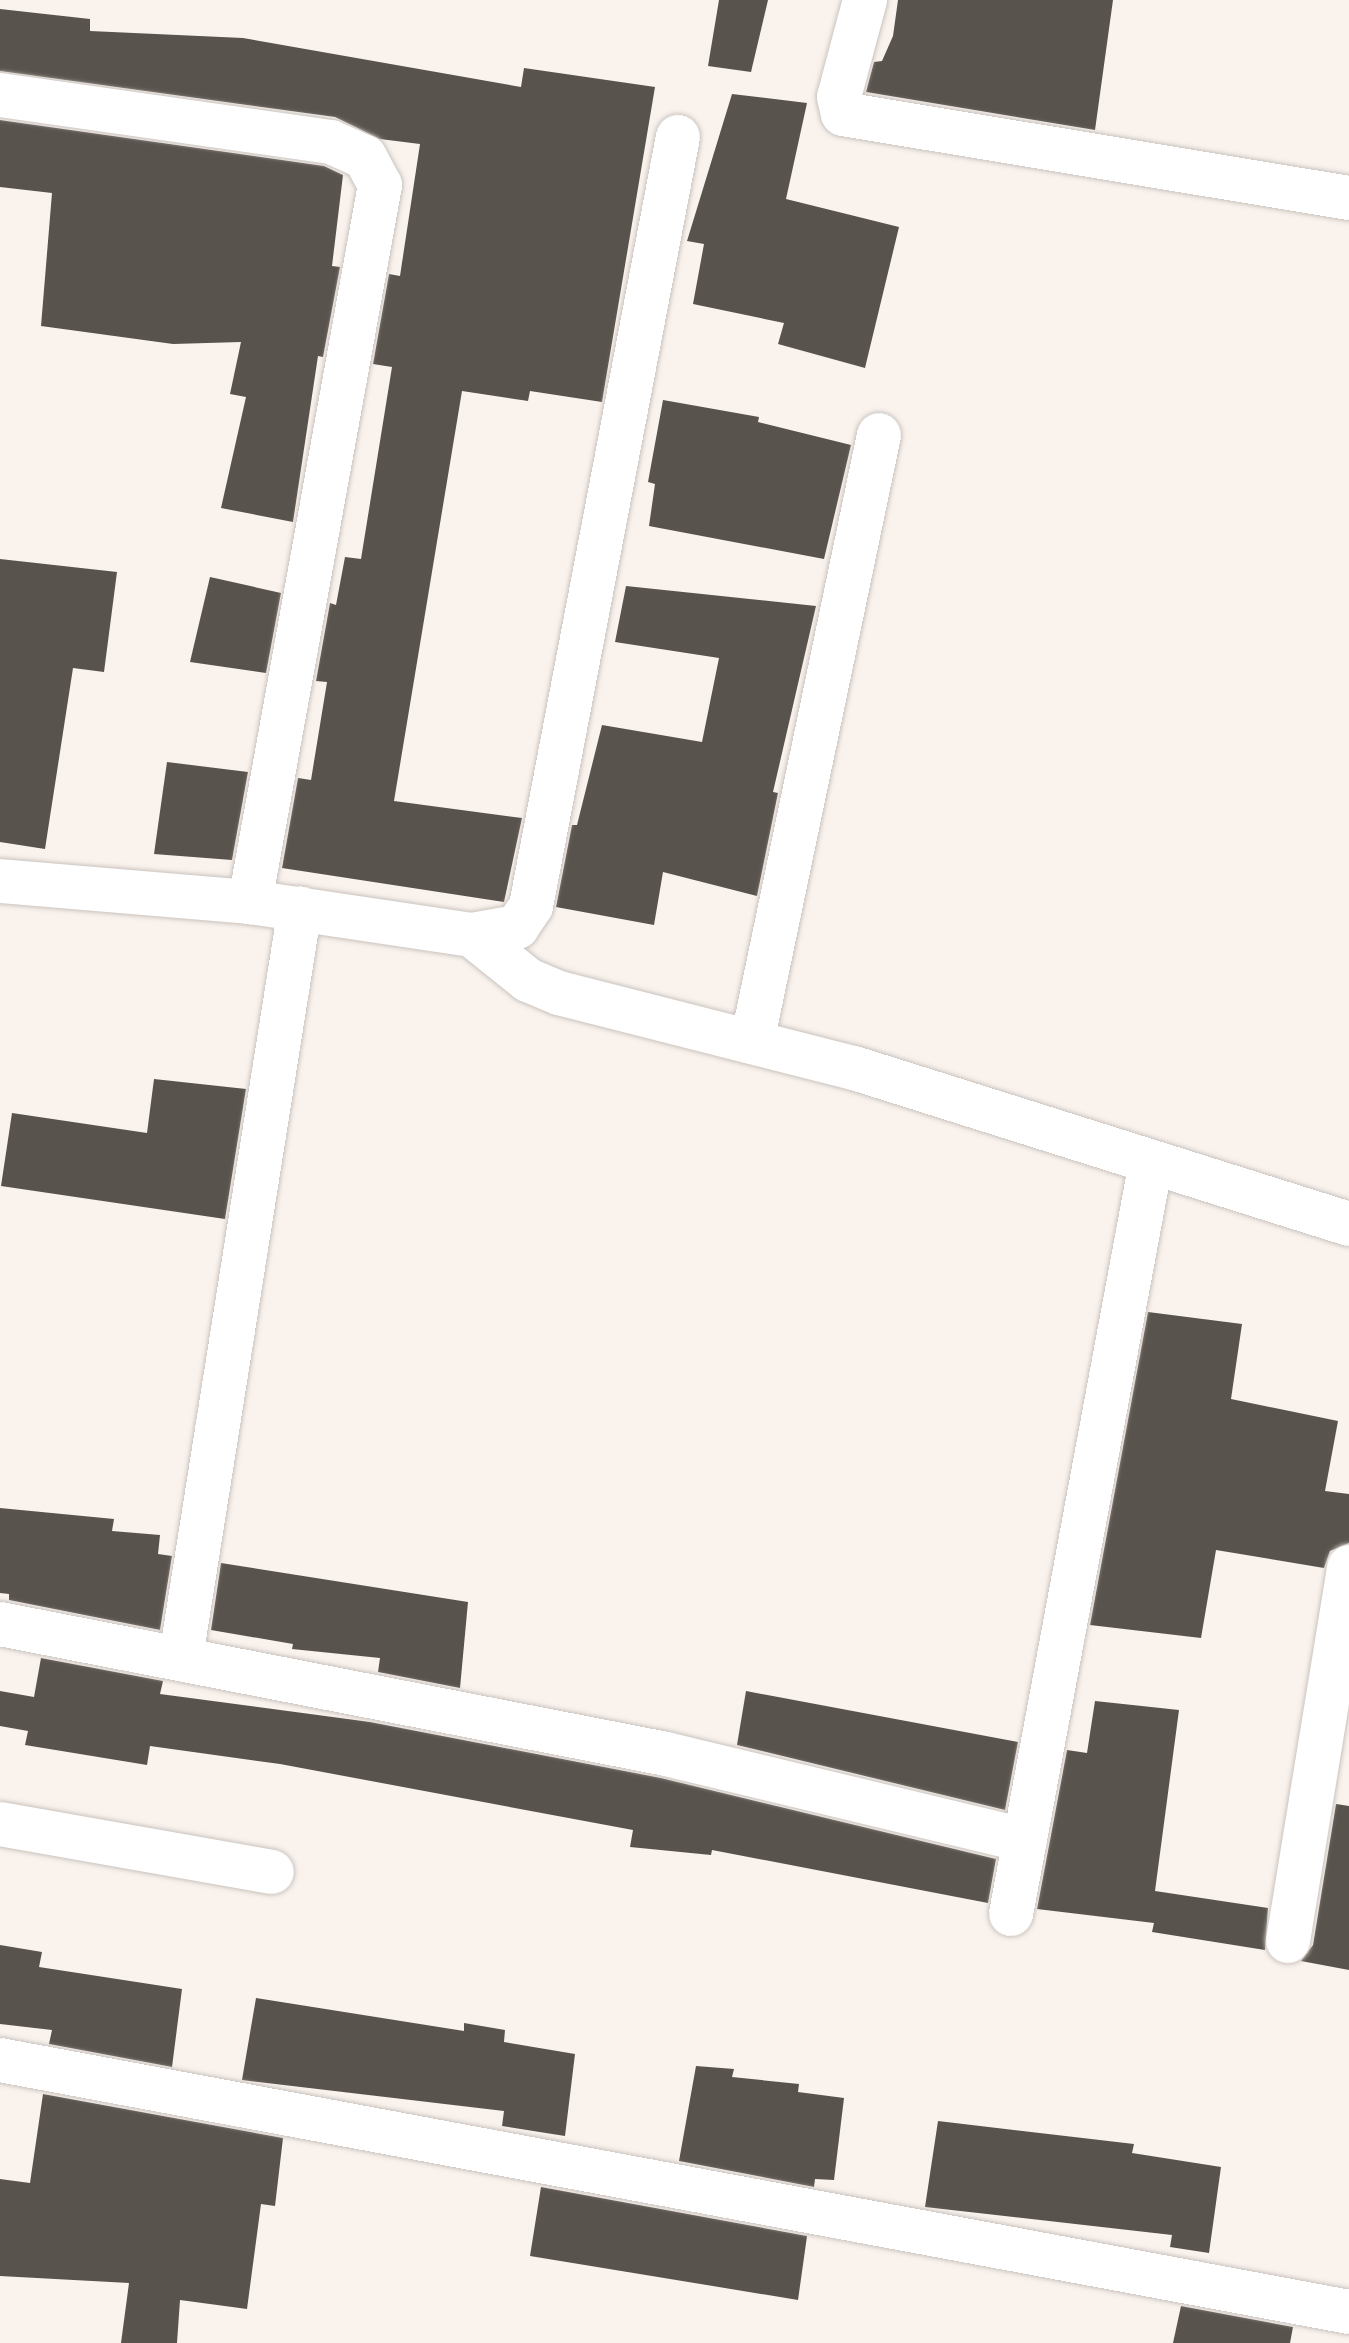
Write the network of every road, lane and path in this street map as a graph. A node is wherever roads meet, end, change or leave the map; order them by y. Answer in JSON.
{"nodes":[{"id":1,"x":865,"y":0,"type":"edge"},
{"id":2,"x":0,"y":95,"type":"edge"},
{"id":3,"x":678,"y":137,"type":"dead end"},
{"id":4,"x":1349,"y":198,"type":"edge"},
{"id":5,"x":879,"y":435,"type":"dead end"},
{"id":6,"x":0,"y":881,"type":"edge"},
{"id":7,"x":250,"y":902,"type":"junction"},
{"id":8,"x":300,"y":908,"type":"junction"},
{"id":9,"x":472,"y":935,"type":"junction"},
{"id":10,"x":752,"y":1042,"type":"junction"},
{"id":11,"x":1151,"y":1162,"type":"junction"},
{"id":12,"x":1349,"y":1224,"type":"edge"},
{"id":13,"x":1349,"y":1567,"type":"edge"},
{"id":14,"x":0,"y":1624,"type":"edge"},
{"id":15,"x":181,"y":1657,"type":"junction"},
{"id":16,"x":0,"y":1824,"type":"edge"},
{"id":17,"x":1025,"y":1840,"type":"junction"},
{"id":18,"x":272,"y":1872,"type":"dead end"},
{"id":19,"x":1011,"y":1914,"type":"dead end"},
{"id":20,"x":1288,"y":1941,"type":"dead end"},
{"id":21,"x":0,"y":2060,"type":"edge"},
{"id":22,"x":1349,"y":2312,"type":"edge"}],
"edges":[{"from":1,"to":4,"type":"street"},
{"from":2,"to":7,"type":"street"},
{"from":3,"to":9,"type":"street"},
{"from":5,"to":10,"type":"street"},
{"from":6,"to":7,"type":"street"},
{"from":7,"to":8,"type":"street"},
{"from":8,"to":9,"type":"street"},
{"from":8,"to":15,"type":"street"},
{"from":9,"to":10,"type":"street"},
{"from":10,"to":11,"type":"street"},
{"from":11,"to":12,"type":"street"},
{"from":11,"to":17,"type":"street"},
{"from":13,"to":20,"type":"street"},
{"from":14,"to":15,"type":"street"},
{"from":15,"to":17,"type":"street"},
{"from":16,"to":18,"type":"street"},
{"from":17,"to":19,"type":"street"},
{"from":21,"to":22,"type":"street"}]}
